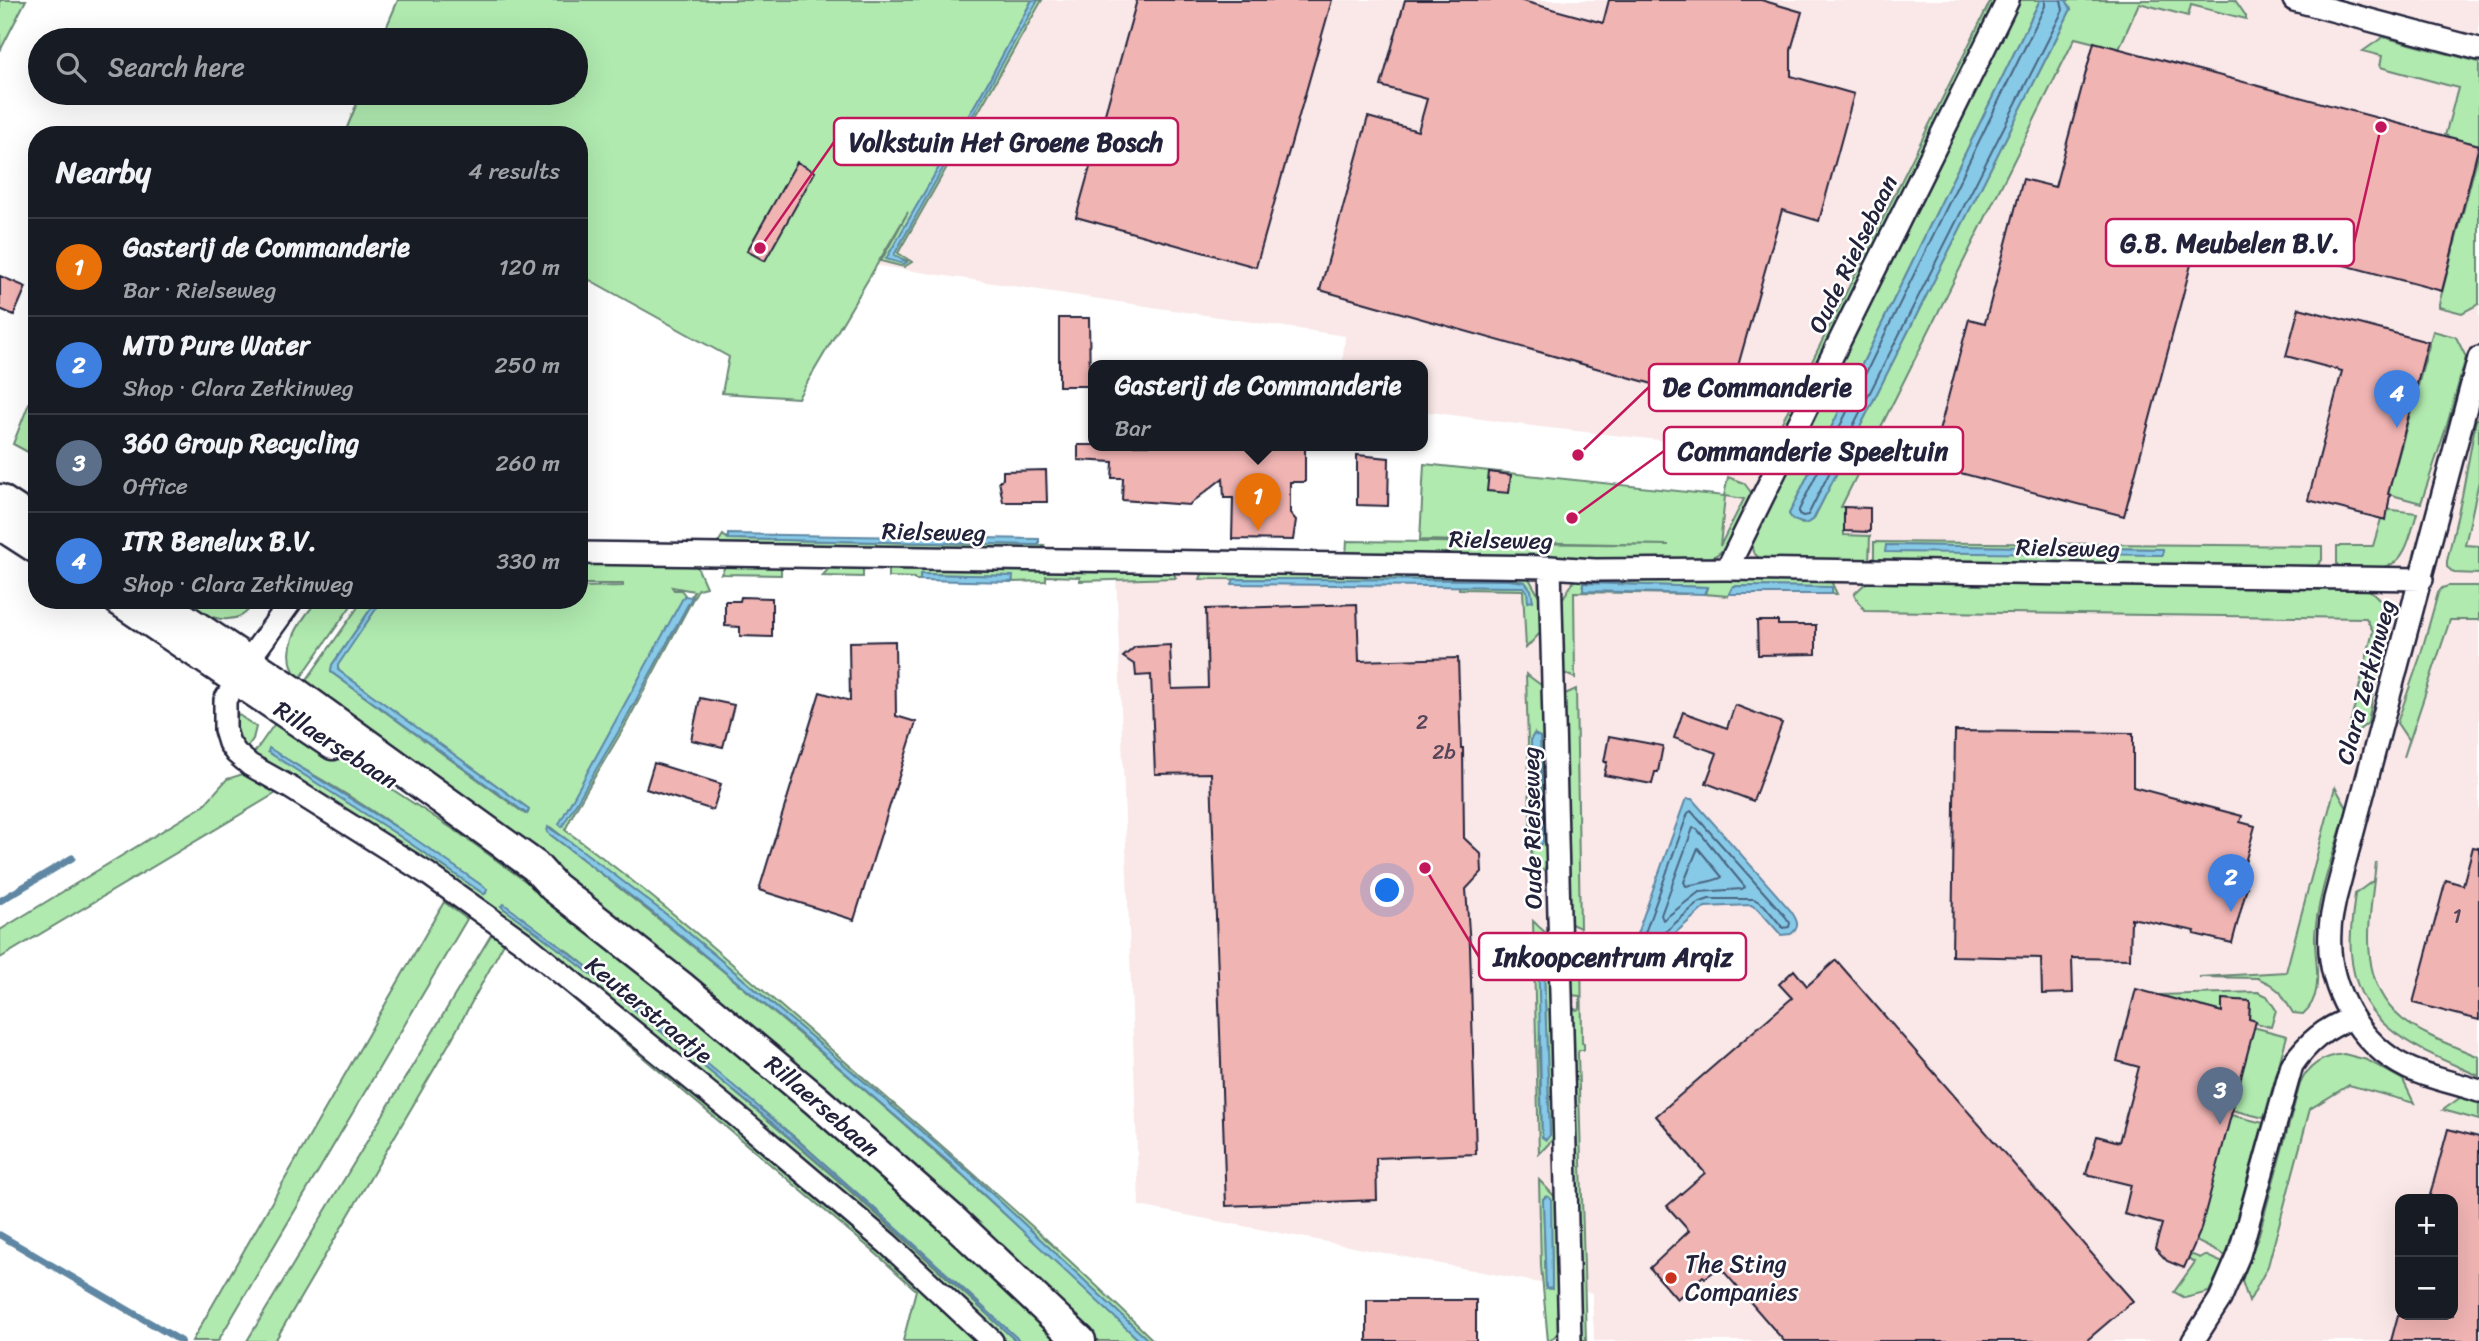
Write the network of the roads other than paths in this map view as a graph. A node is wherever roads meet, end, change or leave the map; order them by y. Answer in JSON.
{"nodes":[{"id":1,"x":2008,"y":0,"type":"edge"},
{"id":2,"x":2294,"y":0,"type":"edge"},
{"id":3,"x":2479,"y":49,"type":"edge"},
{"id":4,"x":2479,"y":358,"type":"edge"},
{"id":5,"x":0,"y":500,"type":"edge"},
{"id":6,"x":28,"y":518,"type":"edge"},
{"id":7,"x":0,"y":524,"type":"edge"},
{"id":8,"x":28,"y":542,"type":"edge"},
{"id":9,"x":588,"y":553,"type":"edge"},
{"id":10,"x":1550,"y":566,"type":"junction"},
{"id":11,"x":1727,"y":569,"type":"junction"},
{"id":12,"x":2421,"y":579,"type":"junction"},
{"id":13,"x":134,"y":609,"type":"edge"},
{"id":14,"x":167,"y":609,"type":"edge"},
{"id":15,"x":286,"y":609,"type":"edge"},
{"id":16,"x":243,"y":671,"type":"junction"},
{"id":17,"x":2352,"y":1018,"type":"junction"},
{"id":18,"x":2479,"y":1091,"type":"edge"},
{"id":19,"x":992,"y":1341,"type":"edge"},
{"id":20,"x":1080,"y":1341,"type":"edge"},
{"id":21,"x":1570,"y":1341,"type":"edge"},
{"id":22,"x":2193,"y":1341,"type":"edge"}],
"edges":[{"from":1,"to":11,"type":"street","name":"Oude Rielsebaan"},
{"from":2,"to":3,"type":"street"},
{"from":4,"to":12,"type":"street","name":"Clara Zetkinweg"},
{"from":5,"to":6,"type":"street"},
{"from":7,"to":8,"type":"street"},
{"from":9,"to":10,"type":"street","name":"Rielseweg"},
{"from":10,"to":11,"type":"street","name":"Rielseweg"},
{"from":10,"to":21,"type":"street","name":"Oude Rielseweg"},
{"from":11,"to":12,"type":"street","name":"Rielseweg"},
{"from":12,"to":17,"type":"street","name":"Clara Zetkinweg"},
{"from":13,"to":16,"type":"street","name":"Rillaersebaan"},
{"from":14,"to":16,"type":"street","name":"Rillaersebaan"},
{"from":15,"to":16,"type":"street"},
{"from":16,"to":19,"type":"street","name":"Keuterstraatje"},
{"from":16,"to":20,"type":"street","name":"Rillaersebaan"},
{"from":17,"to":18,"type":"street","name":"Clara Zetkinweg"},
{"from":17,"to":22,"type":"street"}]}
